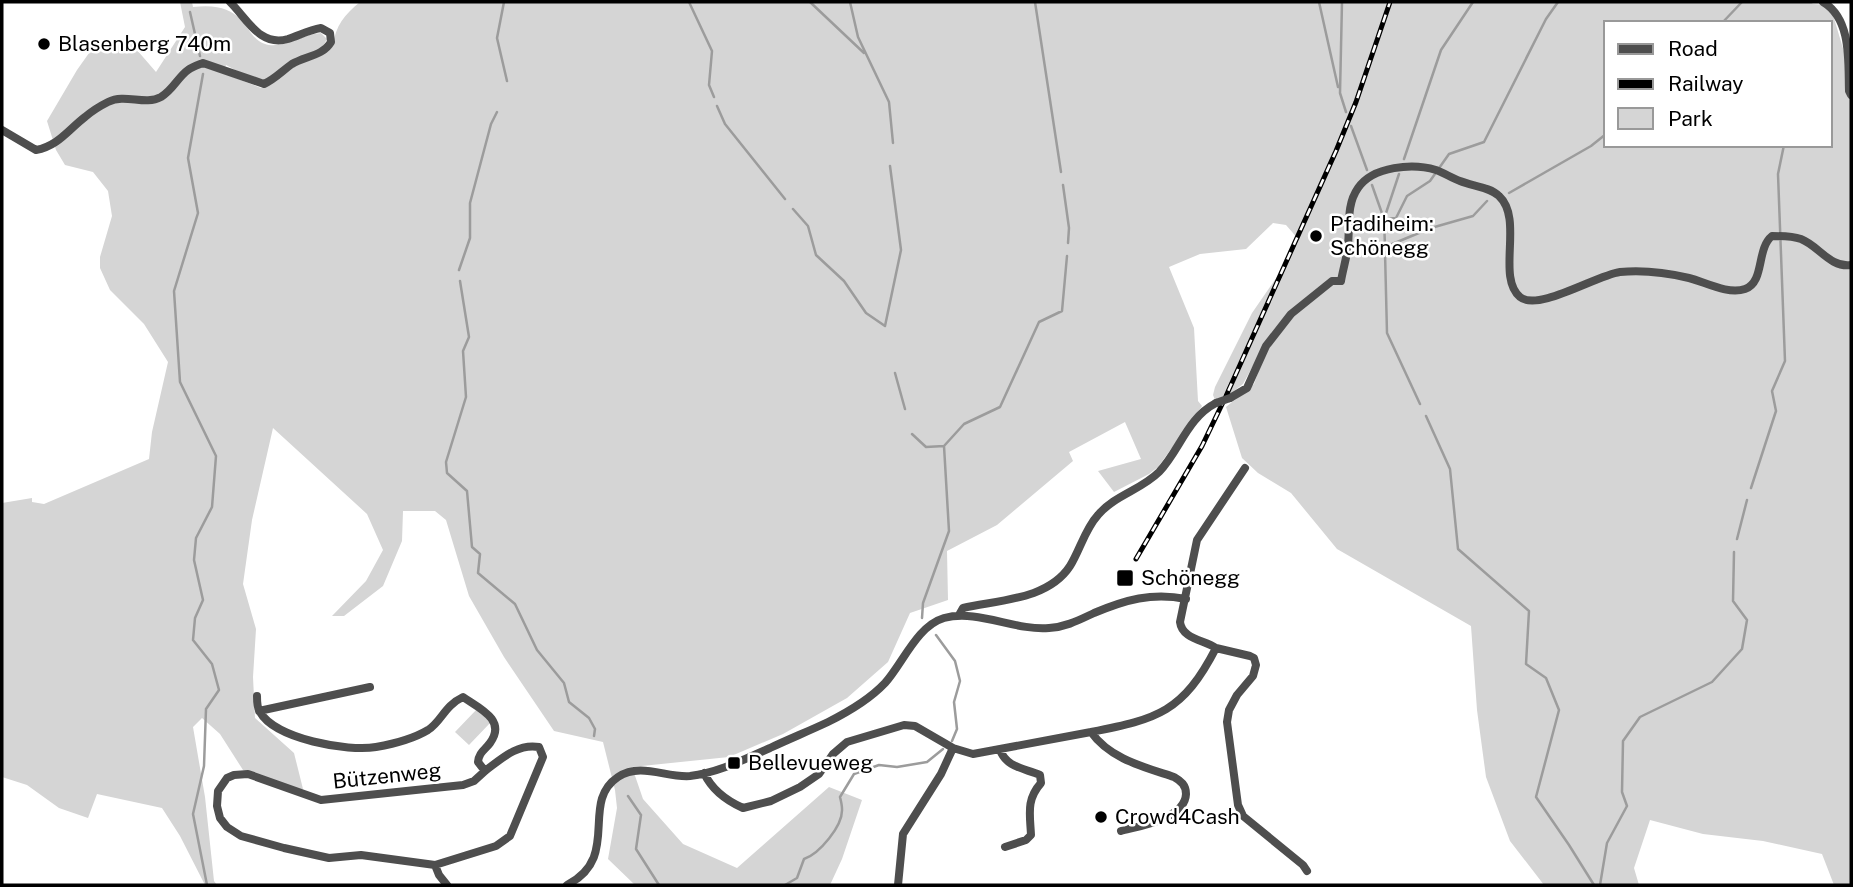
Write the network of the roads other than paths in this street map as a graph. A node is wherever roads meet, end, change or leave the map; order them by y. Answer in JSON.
{"nodes":[{"id":1,"x":230,"y":2,"type":"edge"},
{"id":2,"x":1822,"y":2,"type":"edge"},
{"id":3,"x":1851,"y":94,"type":"edge"},
{"id":4,"x":2,"y":131,"type":"edge"},
{"id":5,"x":1851,"y":265,"type":"edge"},
{"id":6,"x":1245,"y":468,"type":"dead end"},
{"id":7,"x":1186,"y":599,"type":"junction"},
{"id":8,"x":958,"y":615,"type":"junction"},
{"id":9,"x":1216,"y":648,"type":"junction"},
{"id":10,"x":370,"y":687,"type":"dead end"},
{"id":11,"x":257,"y":696,"type":"dead end"},
{"id":12,"x":259,"y":711,"type":"junction"},
{"id":13,"x":1091,"y":732,"type":"junction"},
{"id":14,"x":953,"y":748,"type":"junction"},
{"id":15,"x":1000,"y":750,"type":"junction"},
{"id":16,"x":485,"y":771,"type":"junction"},
{"id":17,"x":704,"y":773,"type":"junction"},
{"id":18,"x":1121,"y":831,"type":"dead end"},
{"id":19,"x":1005,"y":847,"type":"dead end"},
{"id":20,"x":435,"y":865,"type":"junction"},
{"id":21,"x":1307,"y":871,"type":"dead end"},
{"id":22,"x":447,"y":885,"type":"edge"},
{"id":23,"x":567,"y":885,"type":"edge"},
{"id":24,"x":898,"y":885,"type":"edge"}],
"edges":[{"from":1,"to":4,"type":"street"},
{"from":2,"to":3,"type":"street"},
{"from":5,"to":8,"type":"street","bridge":true},
{"from":6,"to":7,"type":"street"},
{"from":7,"to":8,"type":"street"},
{"from":7,"to":9,"type":"street"},
{"from":8,"to":17,"type":"street"},
{"from":9,"to":13,"type":"street"},
{"from":9,"to":21,"type":"street"},
{"from":10,"to":12,"type":"street"},
{"from":11,"to":12,"type":"street"},
{"from":12,"to":16,"type":"street"},
{"from":13,"to":15,"type":"street"},
{"from":13,"to":18,"type":"street"},
{"from":14,"to":15,"type":"street"},
{"from":14,"to":17,"type":"street"},
{"from":14,"to":24,"type":"street"},
{"from":15,"to":19,"type":"street"},
{"from":16,"to":20,"type":"street"},
{"from":16,"to":20,"type":"street","name":"Bützenweg"},
{"from":17,"to":23,"type":"street"},
{"from":20,"to":22,"type":"street"}]}
